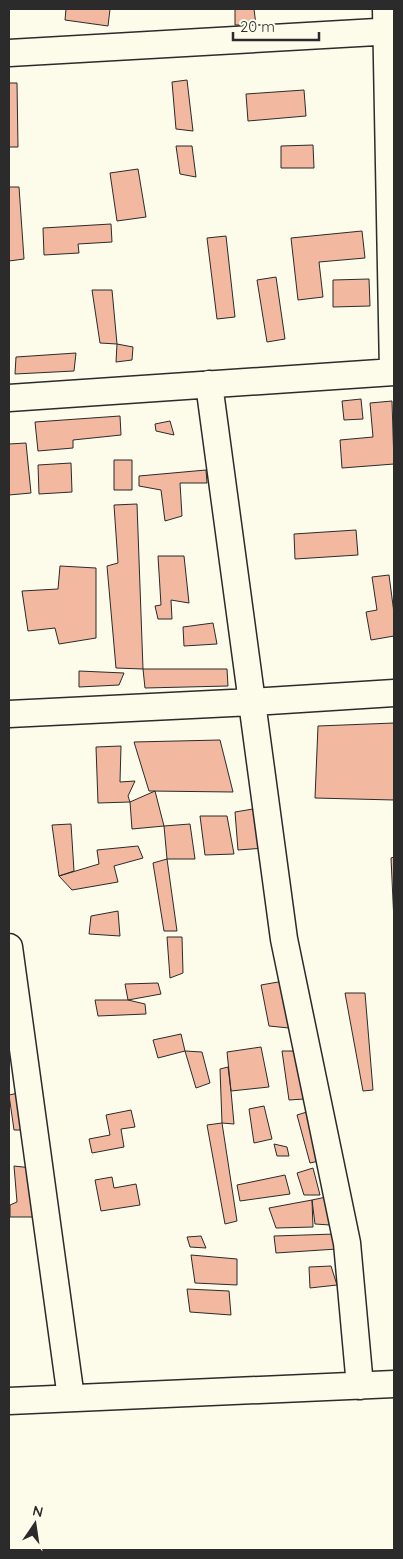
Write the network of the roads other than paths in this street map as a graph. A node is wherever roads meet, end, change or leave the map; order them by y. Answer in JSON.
{"nodes":[{"id":1,"x":389,"y":23,"type":"edge"},
{"id":2,"x":9,"y":52,"type":"edge"},
{"id":3,"x":393,"y":372,"type":"edge"},
{"id":4,"x":209,"y":384,"type":"junction"},
{"id":5,"x":9,"y":398,"type":"edge"},
{"id":6,"x":394,"y":693,"type":"edge"},
{"id":7,"x":252,"y":702,"type":"junction"},
{"id":8,"x":9,"y":714,"type":"edge"},
{"id":9,"x":9,"y":947,"type":"edge"},
{"id":10,"x":394,"y":1384,"type":"edge"},
{"id":11,"x":360,"y":1386,"type":"junction"},
{"id":12,"x":71,"y":1398,"type":"junction"},
{"id":13,"x":9,"y":1401,"type":"edge"}],
"edges":[{"from":1,"to":2,"type":"street"},
{"from":1,"to":3,"type":"street"},
{"from":3,"to":4,"type":"street"},
{"from":4,"to":5,"type":"street"},
{"from":4,"to":7,"type":"street"},
{"from":6,"to":7,"type":"street"},
{"from":7,"to":8,"type":"street"},
{"from":7,"to":11,"type":"street"},
{"from":9,"to":12,"type":"street"},
{"from":10,"to":11,"type":"street"},
{"from":11,"to":12,"type":"street"},
{"from":12,"to":13,"type":"street"}]}
